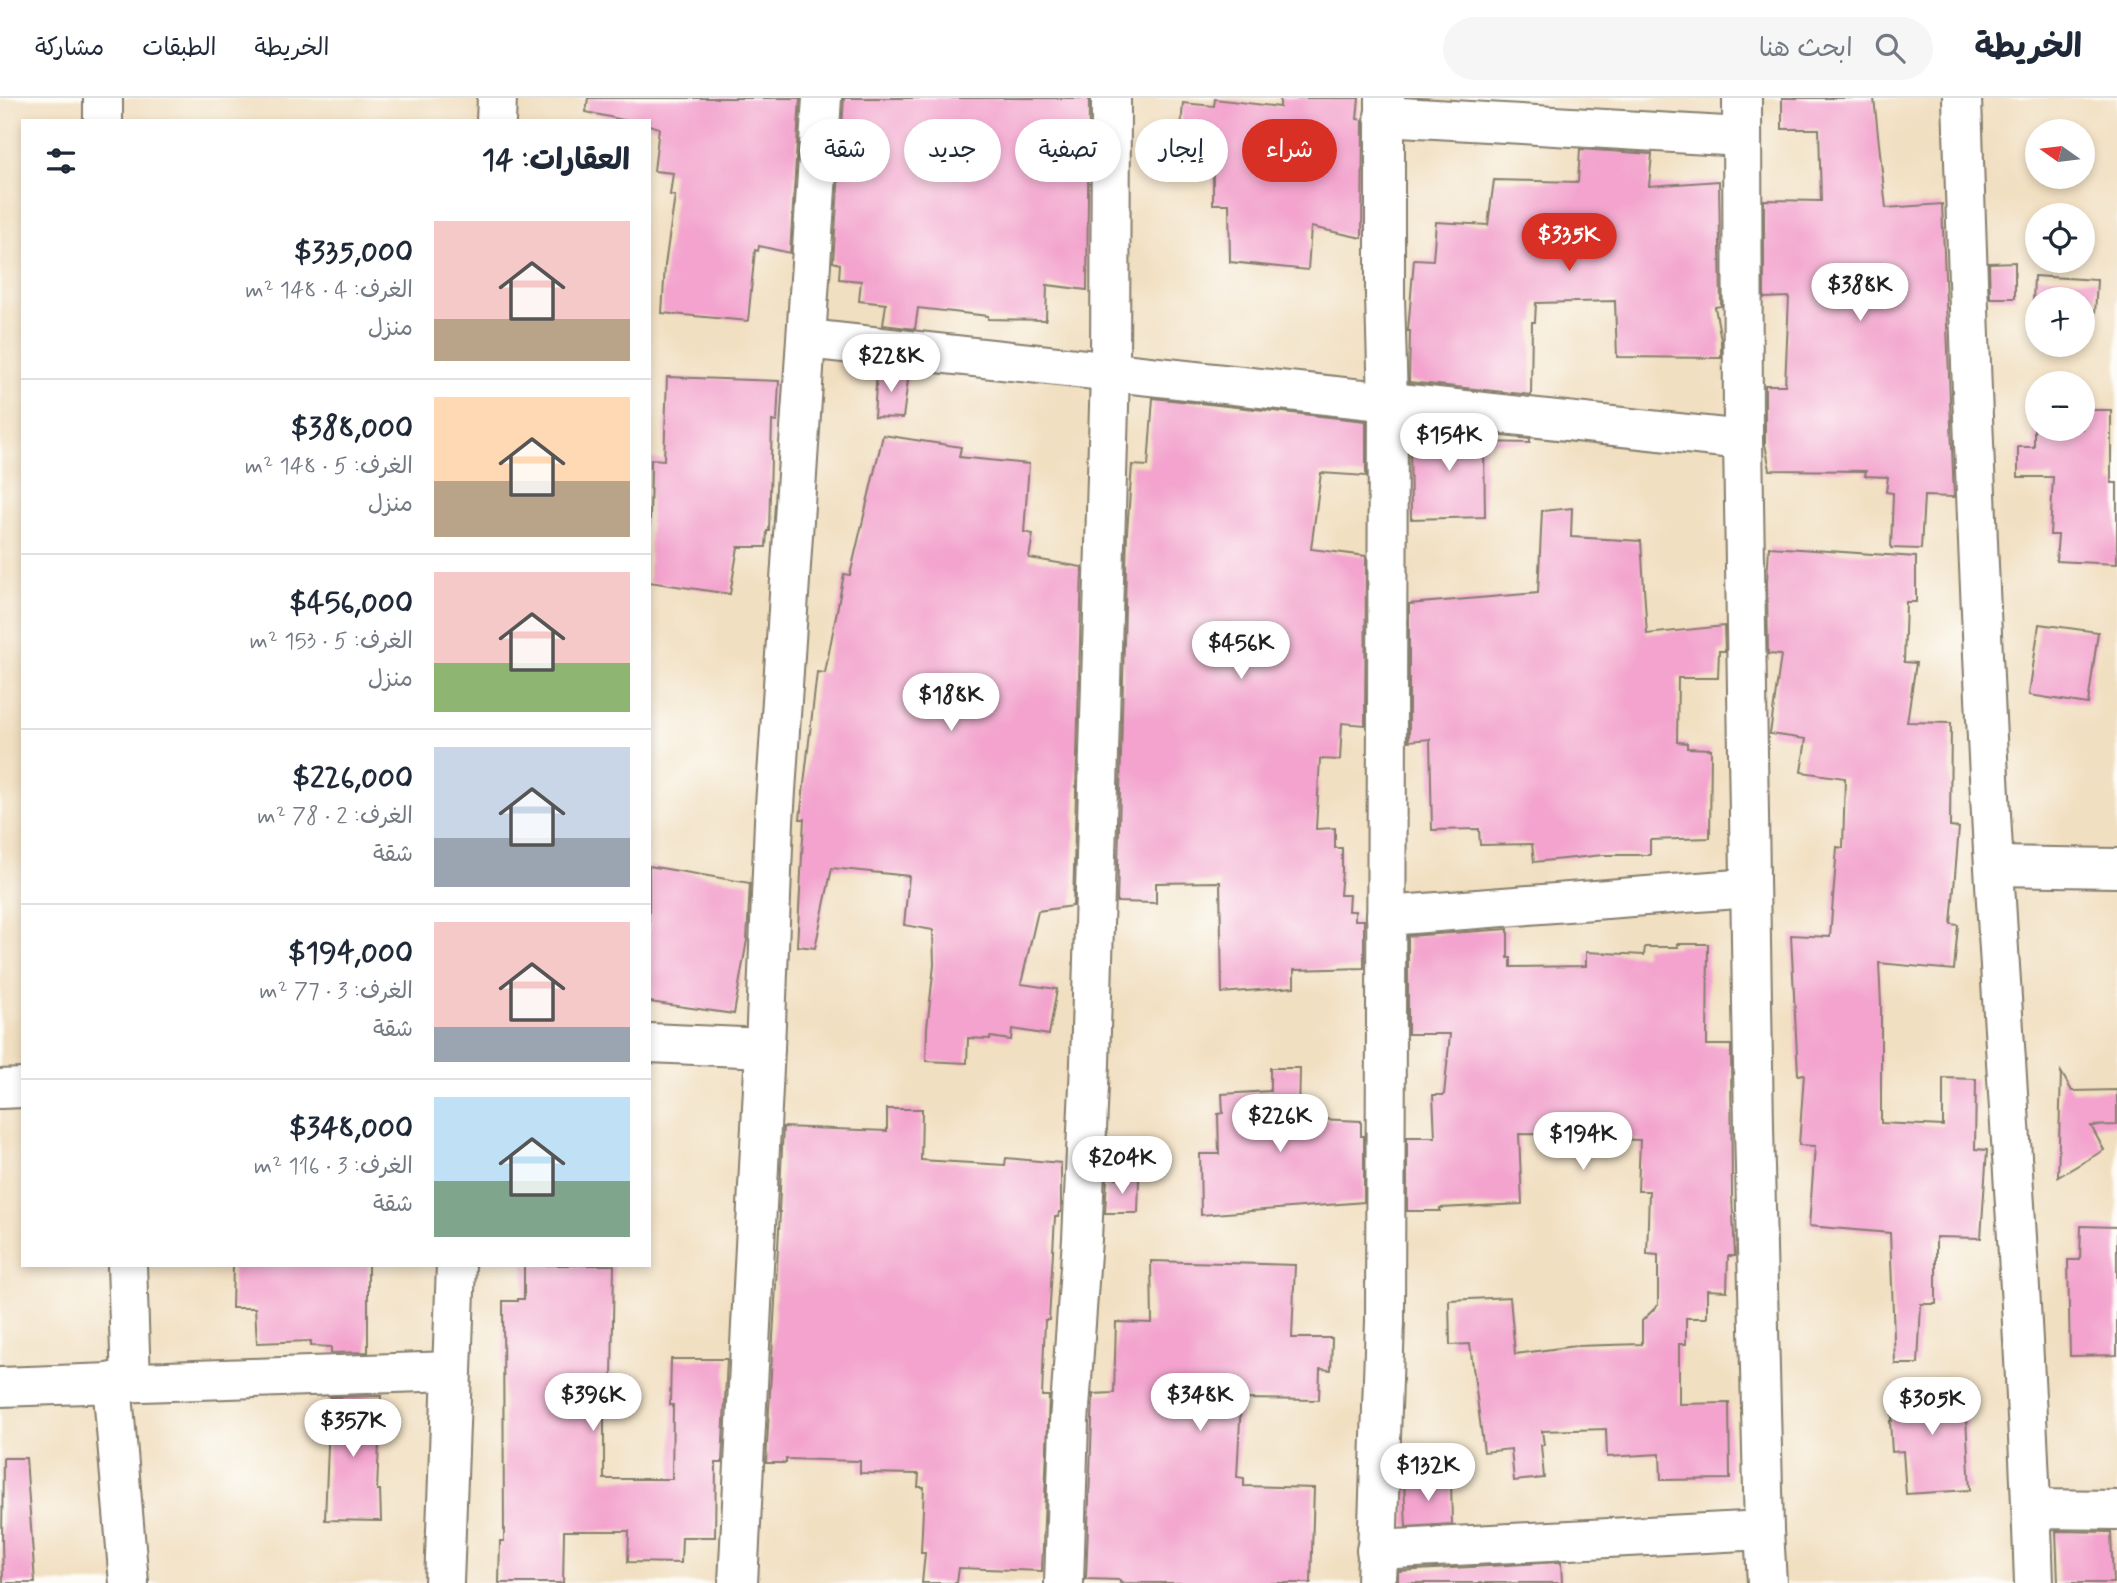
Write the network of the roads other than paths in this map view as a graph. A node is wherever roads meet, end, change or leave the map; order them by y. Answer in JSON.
{"nodes":[{"id":1,"x":103,"y":98,"type":"edge"},
{"id":2,"x":497,"y":98,"type":"edge"},
{"id":3,"x":822,"y":98,"type":"edge"},
{"id":4,"x":1111,"y":98,"type":"edge"},
{"id":5,"x":1742,"y":98,"type":"edge"},
{"id":6,"x":1962,"y":98,"type":"edge"},
{"id":7,"x":1384,"y":107,"type":"edge"},
{"id":8,"x":103,"y":119,"type":"edge"},
{"id":9,"x":496,"y":119,"type":"edge"},
{"id":10,"x":1742,"y":137,"type":"junction"},
{"id":11,"x":807,"y":339,"type":"junction"},
{"id":12,"x":1110,"y":372,"type":"junction"},
{"id":13,"x":1388,"y":403,"type":"junction"},
{"id":14,"x":1743,"y":440,"type":"junction"},
{"id":15,"x":1994,"y":866,"type":"junction"},
{"id":16,"x":2117,"y":868,"type":"edge"},
{"id":17,"x":1751,"y":888,"type":"junction"},
{"id":18,"x":1386,"y":916,"type":"junction"},
{"id":19,"x":651,"y":1043,"type":"edge"},
{"id":20,"x":765,"y":1048,"type":"junction"},
{"id":21,"x":21,"y":1088,"type":"edge"},
{"id":22,"x":0,"y":1089,"type":"edge"},
{"id":23,"x":127,"y":1267,"type":"edge"},
{"id":24,"x":456,"y":1267,"type":"edge"},
{"id":25,"x":451,"y":1371,"type":"junction"},
{"id":26,"x":121,"y":1381,"type":"junction"},
{"id":27,"x":0,"y":1387,"type":"edge"},
{"id":28,"x":2032,"y":1509,"type":"junction"},
{"id":29,"x":2117,"y":1510,"type":"edge"},
{"id":30,"x":1764,"y":1530,"type":"junction"},
{"id":31,"x":1376,"y":1566,"type":"edge"},
{"id":32,"x":129,"y":1583,"type":"edge"},
{"id":33,"x":444,"y":1583,"type":"edge"},
{"id":34,"x":738,"y":1583,"type":"edge"},
{"id":35,"x":1064,"y":1583,"type":"edge"},
{"id":36,"x":1767,"y":1583,"type":"edge"},
{"id":37,"x":2034,"y":1583,"type":"edge"}],
"edges":[{"from":1,"to":8,"type":"street"},
{"from":2,"to":9,"type":"street"},
{"from":3,"to":11,"type":"street"},
{"from":4,"to":12,"type":"street"},
{"from":5,"to":10,"type":"street"},
{"from":6,"to":15,"type":"street"},
{"from":7,"to":10,"type":"street"},
{"from":7,"to":13,"type":"street"},
{"from":10,"to":14,"type":"street"},
{"from":11,"to":12,"type":"street"},
{"from":11,"to":20,"type":"street"},
{"from":12,"to":13,"type":"street"},
{"from":12,"to":35,"type":"street"},
{"from":13,"to":14,"type":"street"},
{"from":13,"to":18,"type":"street"},
{"from":14,"to":17,"type":"street"},
{"from":15,"to":16,"type":"street"},
{"from":15,"to":28,"type":"street"},
{"from":17,"to":18,"type":"street"},
{"from":17,"to":30,"type":"street"},
{"from":18,"to":31,"type":"street"},
{"from":19,"to":20,"type":"street"},
{"from":20,"to":34,"type":"street"},
{"from":21,"to":22,"type":"street"},
{"from":23,"to":26,"type":"street"},
{"from":24,"to":25,"type":"street"},
{"from":25,"to":26,"type":"street"},
{"from":25,"to":33,"type":"street"},
{"from":26,"to":27,"type":"street"},
{"from":26,"to":32,"type":"street"},
{"from":28,"to":29,"type":"street"},
{"from":28,"to":37,"type":"street"},
{"from":30,"to":31,"type":"street"},
{"from":30,"to":36,"type":"street"}]}
